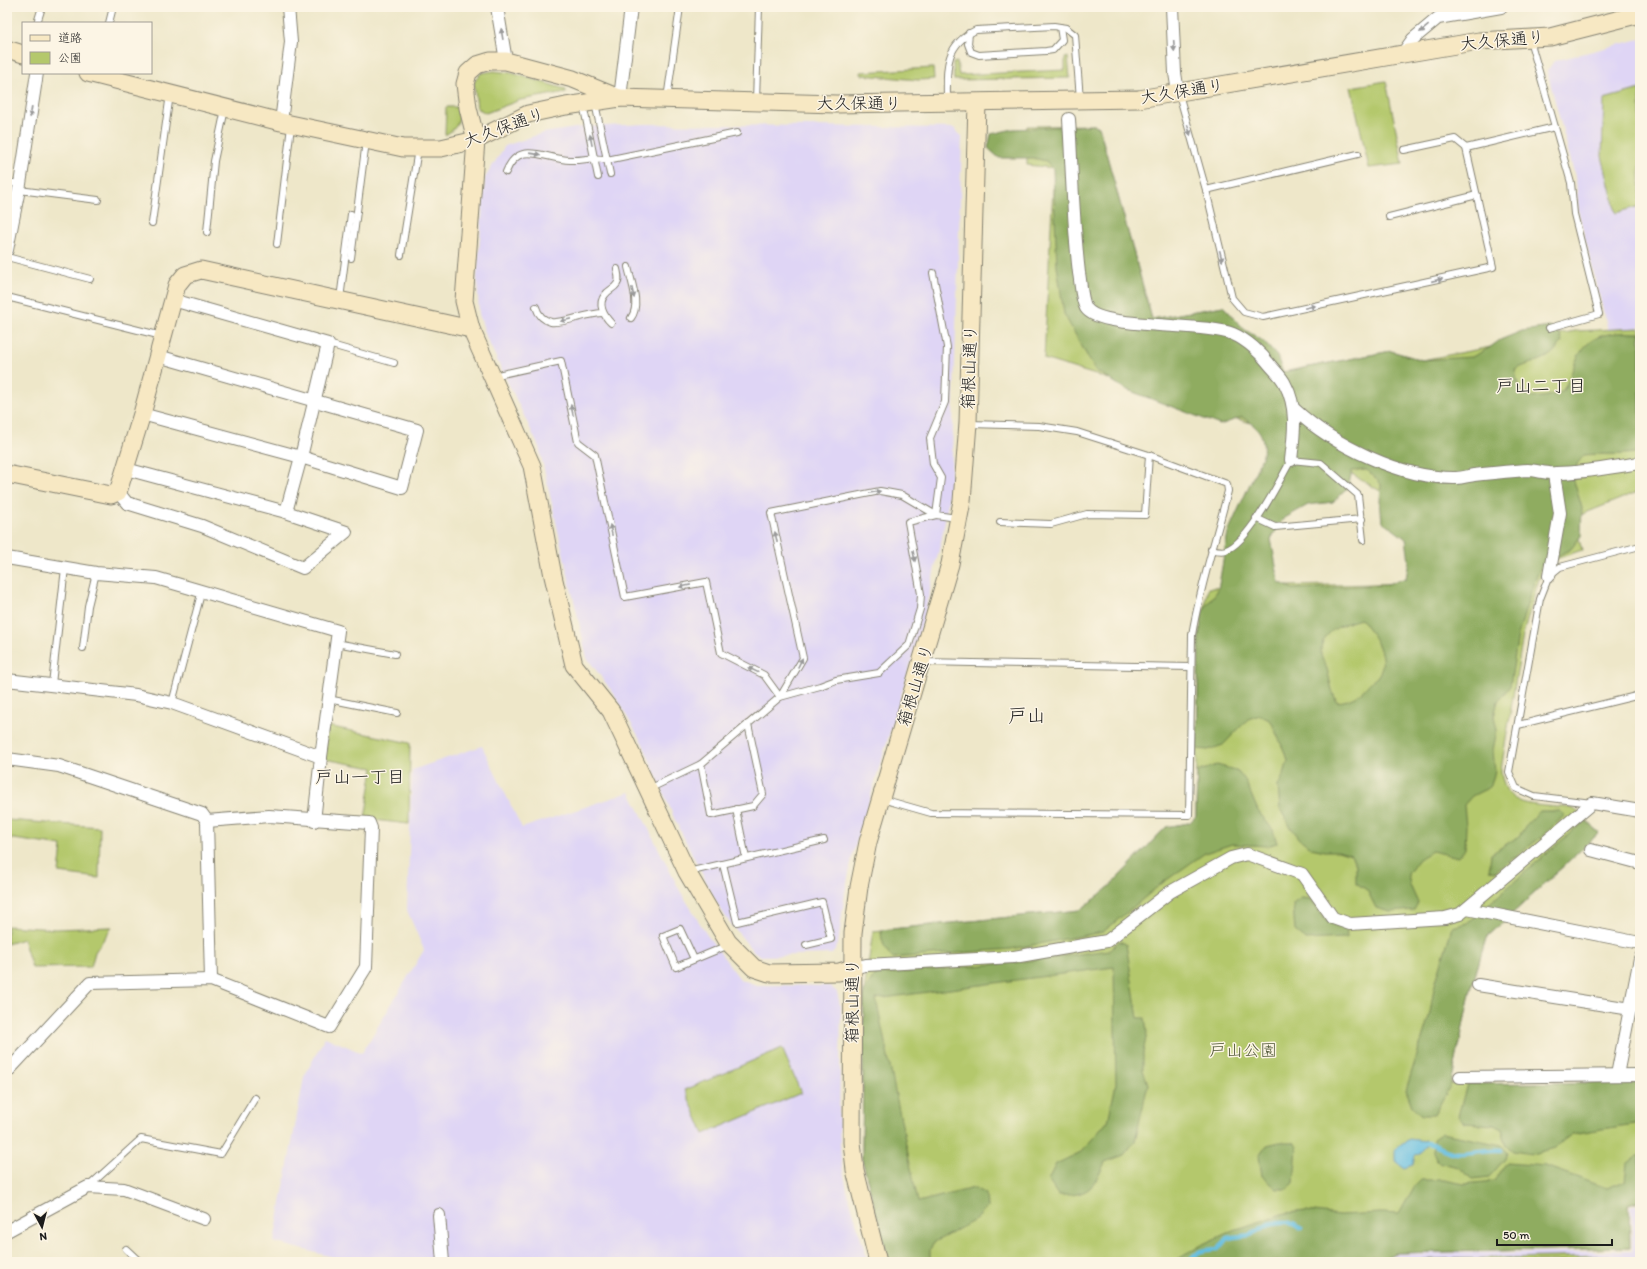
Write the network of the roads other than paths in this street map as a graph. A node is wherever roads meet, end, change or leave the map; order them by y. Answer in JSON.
{"nodes":[{"id":1,"x":42,"y":7,"type":"edge"},
{"id":2,"x":113,"y":7,"type":"edge"},
{"id":3,"x":288,"y":7,"type":"edge"},
{"id":4,"x":497,"y":7,"type":"edge"},
{"id":5,"x":631,"y":7,"type":"edge"},
{"id":6,"x":680,"y":7,"type":"edge"},
{"id":7,"x":759,"y":7,"type":"edge"},
{"id":8,"x":1172,"y":7,"type":"edge"},
{"id":9,"x":1501,"y":7,"type":"edge"},
{"id":10,"x":1640,"y":14,"type":"edge"},
{"id":11,"x":37,"y":22,"type":"edge"},
{"id":12,"x":109,"y":22,"type":"edge"},
{"id":13,"x":1060,"y":27,"type":"junction"},
{"id":14,"x":969,"y":33,"type":"junction"},
{"id":15,"x":1530,"y":39,"type":"junction"},
{"id":16,"x":7,"y":49,"type":"edge"},
{"id":17,"x":1403,"y":53,"type":"junction"},
{"id":18,"x":22,"y":54,"type":"edge"},
{"id":19,"x":506,"y":61,"type":"junction"},
{"id":20,"x":37,"y":74,"type":"edge"},
{"id":21,"x":93,"y":74,"type":"edge"},
{"id":22,"x":1178,"y":92,"type":"junction"},
{"id":23,"x":170,"y":94,"type":"junction"},
{"id":24,"x":620,"y":98,"type":"junction"},
{"id":25,"x":1080,"y":100,"type":"junction"},
{"id":26,"x":667,"y":101,"type":"junction"},
{"id":27,"x":589,"y":102,"type":"junction"},
{"id":28,"x":756,"y":102,"type":"junction"},
{"id":29,"x":947,"y":103,"type":"junction"},
{"id":30,"x":977,"y":103,"type":"junction"},
{"id":31,"x":226,"y":108,"type":"junction"},
{"id":32,"x":1068,"y":119,"type":"dead end"},
{"id":33,"x":286,"y":123,"type":"junction"},
{"id":34,"x":1555,"y":127,"type":"junction"},
{"id":35,"x":737,"y":133,"type":"dead end"},
{"id":36,"x":366,"y":140,"type":"junction"},
{"id":37,"x":476,"y":140,"type":"junction"},
{"id":38,"x":418,"y":148,"type":"junction"},
{"id":39,"x":1466,"y":148,"type":"junction"},
{"id":40,"x":1404,"y":150,"type":"dead end"},
{"id":41,"x":1358,"y":154,"type":"dead end"},
{"id":42,"x":594,"y":156,"type":"junction"},
{"id":43,"x":607,"y":160,"type":"junction"},
{"id":44,"x":506,"y":172,"type":"dead end"},
{"id":45,"x":610,"y":174,"type":"dead end"},
{"id":46,"x":598,"y":177,"type":"dead end"},
{"id":47,"x":7,"y":182,"type":"edge"},
{"id":48,"x":20,"y":187,"type":"junction"},
{"id":49,"x":1206,"y":190,"type":"junction"},
{"id":50,"x":1477,"y":195,"type":"junction"},
{"id":51,"x":98,"y":200,"type":"dead end"},
{"id":52,"x":351,"y":214,"type":"dead end"},
{"id":53,"x":1389,"y":216,"type":"dead end"},
{"id":54,"x":152,"y":223,"type":"dead end"},
{"id":55,"x":207,"y":232,"type":"dead end"},
{"id":56,"x":277,"y":244,"type":"dead end"},
{"id":57,"x":7,"y":250,"type":"edge"},
{"id":58,"x":401,"y":255,"type":"dead end"},
{"id":59,"x":7,"y":257,"type":"edge"},
{"id":60,"x":351,"y":258,"type":"dead end"},
{"id":61,"x":628,"y":266,"type":"dead end"},
{"id":62,"x":617,"y":269,"type":"dead end"},
{"id":63,"x":933,"y":273,"type":"dead end"},
{"id":64,"x":90,"y":278,"type":"dead end"},
{"id":65,"x":7,"y":297,"type":"edge"},
{"id":66,"x":173,"y":300,"type":"junction"},
{"id":67,"x":340,"y":300,"type":"junction"},
{"id":68,"x":536,"y":307,"type":"dead end"},
{"id":69,"x":604,"y":313,"type":"junction"},
{"id":70,"x":631,"y":318,"type":"dead end"},
{"id":71,"x":611,"y":323,"type":"dead end"},
{"id":72,"x":1549,"y":328,"type":"dead end"},
{"id":73,"x":471,"y":329,"type":"junction"},
{"id":74,"x":164,"y":336,"type":"junction"},
{"id":75,"x":328,"y":344,"type":"junction"},
{"id":76,"x":158,"y":356,"type":"junction"},
{"id":77,"x":394,"y":363,"type":"dead end"},
{"id":78,"x":492,"y":376,"type":"junction"},
{"id":79,"x":315,"y":400,"type":"junction"},
{"id":80,"x":1294,"y":409,"type":"junction"},
{"id":81,"x":142,"y":414,"type":"junction"},
{"id":82,"x":968,"y":423,"type":"junction"},
{"id":83,"x":1149,"y":455,"type":"junction"},
{"id":84,"x":301,"y":457,"type":"junction"},
{"id":85,"x":1291,"y":460,"type":"junction"},
{"id":86,"x":1640,"y":463,"type":"edge"},
{"id":87,"x":126,"y":469,"type":"junction"},
{"id":88,"x":7,"y":474,"type":"edge"},
{"id":89,"x":1554,"y":474,"type":"junction"},
{"id":90,"x":118,"y":492,"type":"junction"},
{"id":91,"x":286,"y":512,"type":"junction"},
{"id":92,"x":936,"y":515,"type":"junction"},
{"id":93,"x":959,"y":518,"type":"junction"},
{"id":94,"x":1256,"y":518,"type":"junction"},
{"id":95,"x":1362,"y":519,"type":"junction"},
{"id":96,"x":1000,"y":522,"type":"dead end"},
{"id":97,"x":1363,"y":540,"type":"dead end"},
{"id":98,"x":1640,"y":546,"type":"edge"},
{"id":99,"x":1211,"y":549,"type":"junction"},
{"id":100,"x":7,"y":558,"type":"edge"},
{"id":101,"x":65,"y":568,"type":"junction"},
{"id":102,"x":96,"y":573,"type":"junction"},
{"id":103,"x":1549,"y":576,"type":"junction"},
{"id":104,"x":202,"y":590,"type":"junction"},
{"id":105,"x":336,"y":643,"type":"junction"},
{"id":106,"x":84,"y":648,"type":"dead end"},
{"id":107,"x":395,"y":654,"type":"dead end"},
{"id":108,"x":922,"y":662,"type":"junction"},
{"id":109,"x":1191,"y":666,"type":"junction"},
{"id":110,"x":7,"y":680,"type":"edge"},
{"id":111,"x":52,"y":684,"type":"junction"},
{"id":112,"x":1640,"y":695,"type":"edge"},
{"id":113,"x":780,"y":697,"type":"junction"},
{"id":114,"x":328,"y":699,"type":"junction"},
{"id":115,"x":172,"y":702,"type":"junction"},
{"id":116,"x":397,"y":713,"type":"dead end"},
{"id":117,"x":748,"y":724,"type":"junction"},
{"id":118,"x":1518,"y":725,"type":"junction"},
{"id":119,"x":321,"y":757,"type":"junction"},
{"id":120,"x":7,"y":759,"type":"edge"},
{"id":121,"x":700,"y":764,"type":"junction"},
{"id":122,"x":647,"y":790,"type":"junction"},
{"id":123,"x":881,"y":799,"type":"junction"},
{"id":124,"x":1592,"y":803,"type":"junction"},
{"id":125,"x":736,"y":809,"type":"junction"},
{"id":126,"x":1640,"y":811,"type":"edge"},
{"id":127,"x":207,"y":821,"type":"junction"},
{"id":128,"x":314,"y":821,"type":"junction"},
{"id":129,"x":824,"y":840,"type":"dead end"},
{"id":130,"x":1591,"y":850,"type":"dead end"},
{"id":131,"x":746,"y":858,"type":"junction"},
{"id":132,"x":1640,"y":863,"type":"edge"},
{"id":133,"x":723,"y":864,"type":"junction"},
{"id":134,"x":687,"y":872,"type":"junction"},
{"id":135,"x":1467,"y":909,"type":"junction"},
{"id":136,"x":1640,"y":943,"type":"edge"},
{"id":137,"x":731,"y":944,"type":"junction"},
{"id":138,"x":806,"y":945,"type":"dead end"},
{"id":139,"x":1640,"y":958,"type":"edge"},
{"id":140,"x":694,"y":959,"type":"junction"},
{"id":141,"x":852,"y":968,"type":"junction"},
{"id":142,"x":1638,"y":976,"type":"edge"},
{"id":143,"x":211,"y":980,"type":"junction"},
{"id":144,"x":1478,"y":985,"type":"dead end"},
{"id":145,"x":1630,"y":1009,"type":"junction"},
{"id":146,"x":7,"y":1072,"type":"edge"},
{"id":147,"x":1640,"y":1075,"type":"edge"},
{"id":148,"x":1617,"y":1076,"type":"junction"},
{"id":149,"x":1460,"y":1077,"type":"dead end"},
{"id":150,"x":255,"y":1098,"type":"dead end"},
{"id":151,"x":88,"y":1187,"type":"junction"},
{"id":152,"x":439,"y":1215,"type":"dead end"},
{"id":153,"x":204,"y":1219,"type":"dead end"},
{"id":154,"x":7,"y":1231,"type":"edge"},
{"id":155,"x":126,"y":1249,"type":"dead end"},
{"id":156,"x":140,"y":1262,"type":"edge"},
{"id":157,"x":443,"y":1262,"type":"edge"},
{"id":158,"x":878,"y":1262,"type":"edge"}],
"edges":[{"from":1,"to":11,"type":"lane"},
{"from":2,"to":12,"type":"lane"},
{"from":3,"to":33,"type":"street"},
{"from":19,"to":4,"type":"street","one_way":true},
{"from":5,"to":24,"type":"street"},
{"from":6,"to":26,"type":"lane"},
{"from":7,"to":28,"type":"lane"},
{"from":8,"to":22,"type":"street","one_way":true},
{"from":9,"to":17,"type":"street","one_way":true},
{"from":10,"to":15,"type":"street","name":"大久保通り"},
{"from":13,"to":14,"type":"lane"},
{"from":13,"to":14,"type":"lane"},
{"from":13,"to":25,"type":"lane"},
{"from":14,"to":29,"type":"lane"},
{"from":15,"to":17,"type":"street","name":"大久保通り"},
{"from":15,"to":34,"type":"lane"},
{"from":16,"to":18,"type":"street"},
{"from":17,"to":22,"type":"street","name":"大久保通り"},
{"from":19,"to":24,"type":"street"},
{"from":19,"to":37,"type":"street"},
{"from":20,"to":48,"type":"street","one_way":true},
{"from":21,"to":23,"type":"street","name":"大久保通り"},
{"from":22,"to":25,"type":"street","name":"大久保通り"},
{"from":22,"to":49,"type":"lane","one_way":true},
{"from":23,"to":31,"type":"street","name":"大久保通り"},
{"from":23,"to":54,"type":"lane"},
{"from":24,"to":26,"type":"street","name":"大久保通り"},
{"from":24,"to":27,"type":"street","name":"大久保通り"},
{"from":25,"to":30,"type":"street","name":"大久保通り"},
{"from":26,"to":28,"type":"street","name":"大久保通り"},
{"from":27,"to":37,"type":"street","name":"大久保通り"},
{"from":42,"to":27,"type":"lane","one_way":true},
{"from":27,"to":43,"type":"lane"},
{"from":28,"to":29,"type":"street","name":"大久保通り"},
{"from":29,"to":30,"type":"street","name":"大久保通り"},
{"from":30,"to":82,"type":"street","name":"箱根山通り"},
{"from":31,"to":33,"type":"street","name":"大久保通り"},
{"from":31,"to":55,"type":"lane"},
{"from":32,"to":80,"type":"street"},
{"from":33,"to":36,"type":"street","name":"大久保通り"},
{"from":33,"to":56,"type":"lane"},
{"from":34,"to":39,"type":"lane"},
{"from":34,"to":72,"type":"lane"},
{"from":35,"to":43,"type":"lane"},
{"from":36,"to":38,"type":"street","name":"大久保通り"},
{"from":36,"to":60,"type":"lane"},
{"from":37,"to":38,"type":"street","name":"大久保通り"},
{"from":37,"to":73,"type":"street"},
{"from":38,"to":58,"type":"lane"},
{"from":39,"to":40,"type":"lane"},
{"from":39,"to":50,"type":"lane"},
{"from":41,"to":49,"type":"lane"},
{"from":42,"to":43,"type":"lane"},
{"from":44,"to":42,"type":"lane","one_way":true},
{"from":42,"to":46,"type":"lane"},
{"from":43,"to":45,"type":"lane"},
{"from":47,"to":48,"type":"lane"},
{"from":48,"to":51,"type":"lane"},
{"from":48,"to":57,"type":"street"},
{"from":49,"to":50,"type":"lane","one_way":true},
{"from":50,"to":53,"type":"lane"},
{"from":52,"to":67,"type":"lane"},
{"from":59,"to":64,"type":"lane"},
{"from":61,"to":70,"type":"lane","one_way":true},
{"from":62,"to":69,"type":"lane"},
{"from":63,"to":92,"type":"lane"},
{"from":65,"to":74,"type":"lane"},
{"from":66,"to":67,"type":"street"},
{"from":66,"to":74,"type":"street"},
{"from":66,"to":75,"type":"street"},
{"from":67,"to":73,"type":"street"},
{"from":69,"to":68,"type":"lane","one_way":true},
{"from":69,"to":71,"type":"lane"},
{"from":73,"to":78,"type":"street"},
{"from":74,"to":76,"type":"street"},
{"from":75,"to":77,"type":"lane"},
{"from":75,"to":79,"type":"street"},
{"from":76,"to":79,"type":"street"},
{"from":76,"to":81,"type":"street"},
{"from":113,"to":78,"type":"lane","one_way":true},
{"from":78,"to":122,"type":"street"},
{"from":79,"to":84,"type":"street"},
{"from":79,"to":84,"type":"street"},
{"from":80,"to":85,"type":"street"},
{"from":80,"to":89,"type":"street"},
{"from":81,"to":84,"type":"street"},
{"from":81,"to":87,"type":"street"},
{"from":82,"to":83,"type":"lane"},
{"from":82,"to":93,"type":"street","name":"箱根山通り"},
{"from":83,"to":96,"type":"lane"},
{"from":83,"to":99,"type":"lane"},
{"from":84,"to":91,"type":"street"},
{"from":85,"to":94,"type":"lane"},
{"from":85,"to":95,"type":"lane"},
{"from":86,"to":89,"type":"street"},
{"from":87,"to":90,"type":"street"},
{"from":87,"to":91,"type":"street"},
{"from":88,"to":90,"type":"street"},
{"from":89,"to":103,"type":"street"},
{"from":90,"to":91,"type":"street"},
{"from":92,"to":93,"type":"lane"},
{"from":92,"to":113,"type":"lane","one_way":true},
{"from":113,"to":92,"type":"lane","one_way":true},
{"from":93,"to":108,"type":"street","name":"箱根山通り"},
{"from":94,"to":95,"type":"lane"},
{"from":94,"to":99,"type":"lane"},
{"from":95,"to":97,"type":"lane"},
{"from":98,"to":103,"type":"lane"},
{"from":99,"to":109,"type":"lane"},
{"from":100,"to":101,"type":"street"},
{"from":101,"to":102,"type":"street"},
{"from":101,"to":111,"type":"lane"},
{"from":102,"to":104,"type":"street"},
{"from":102,"to":106,"type":"lane"},
{"from":103,"to":118,"type":"lane"},
{"from":104,"to":105,"type":"street"},
{"from":104,"to":115,"type":"lane"},
{"from":105,"to":107,"type":"lane"},
{"from":105,"to":114,"type":"street"},
{"from":108,"to":109,"type":"lane"},
{"from":108,"to":123,"type":"street","name":"箱根山通り"},
{"from":109,"to":123,"type":"lane"},
{"from":110,"to":111,"type":"street"},
{"from":111,"to":115,"type":"street"},
{"from":112,"to":118,"type":"lane"},
{"from":113,"to":117,"type":"lane"},
{"from":114,"to":116,"type":"lane"},
{"from":114,"to":119,"type":"street"},
{"from":115,"to":119,"type":"street"},
{"from":117,"to":121,"type":"lane"},
{"from":117,"to":125,"type":"lane"},
{"from":118,"to":124,"type":"lane"},
{"from":119,"to":128,"type":"street"},
{"from":120,"to":127,"type":"street"},
{"from":121,"to":122,"type":"lane"},
{"from":121,"to":125,"type":"lane"},
{"from":122,"to":134,"type":"street"},
{"from":123,"to":141,"type":"street","name":"箱根山通り"},
{"from":124,"to":126,"type":"street"},
{"from":124,"to":135,"type":"street"},
{"from":125,"to":131,"type":"lane"},
{"from":127,"to":128,"type":"street"},
{"from":127,"to":143,"type":"street"},
{"from":128,"to":143,"type":"street"},
{"from":129,"to":131,"type":"lane"},
{"from":130,"to":132,"type":"street"},
{"from":131,"to":133,"type":"lane"},
{"from":133,"to":134,"type":"lane"},
{"from":133,"to":138,"type":"lane"},
{"from":134,"to":137,"type":"street"},
{"from":135,"to":136,"type":"street"},
{"from":135,"to":141,"type":"street"},
{"from":137,"to":140,"type":"lane"},
{"from":137,"to":141,"type":"street"},
{"from":139,"to":142,"type":"street"},
{"from":140,"to":140,"type":"lane"},
{"from":141,"to":158,"type":"street","name":"箱根山通り"},
{"from":142,"to":145,"type":"street"},
{"from":143,"to":146,"type":"street"},
{"from":144,"to":145,"type":"street"},
{"from":145,"to":148,"type":"street"},
{"from":147,"to":148,"type":"street"},
{"from":148,"to":149,"type":"street"},
{"from":150,"to":151,"type":"lane"},
{"from":151,"to":153,"type":"street"},
{"from":151,"to":154,"type":"street"},
{"from":152,"to":157,"type":"street"},
{"from":155,"to":156,"type":"lane"}]}
